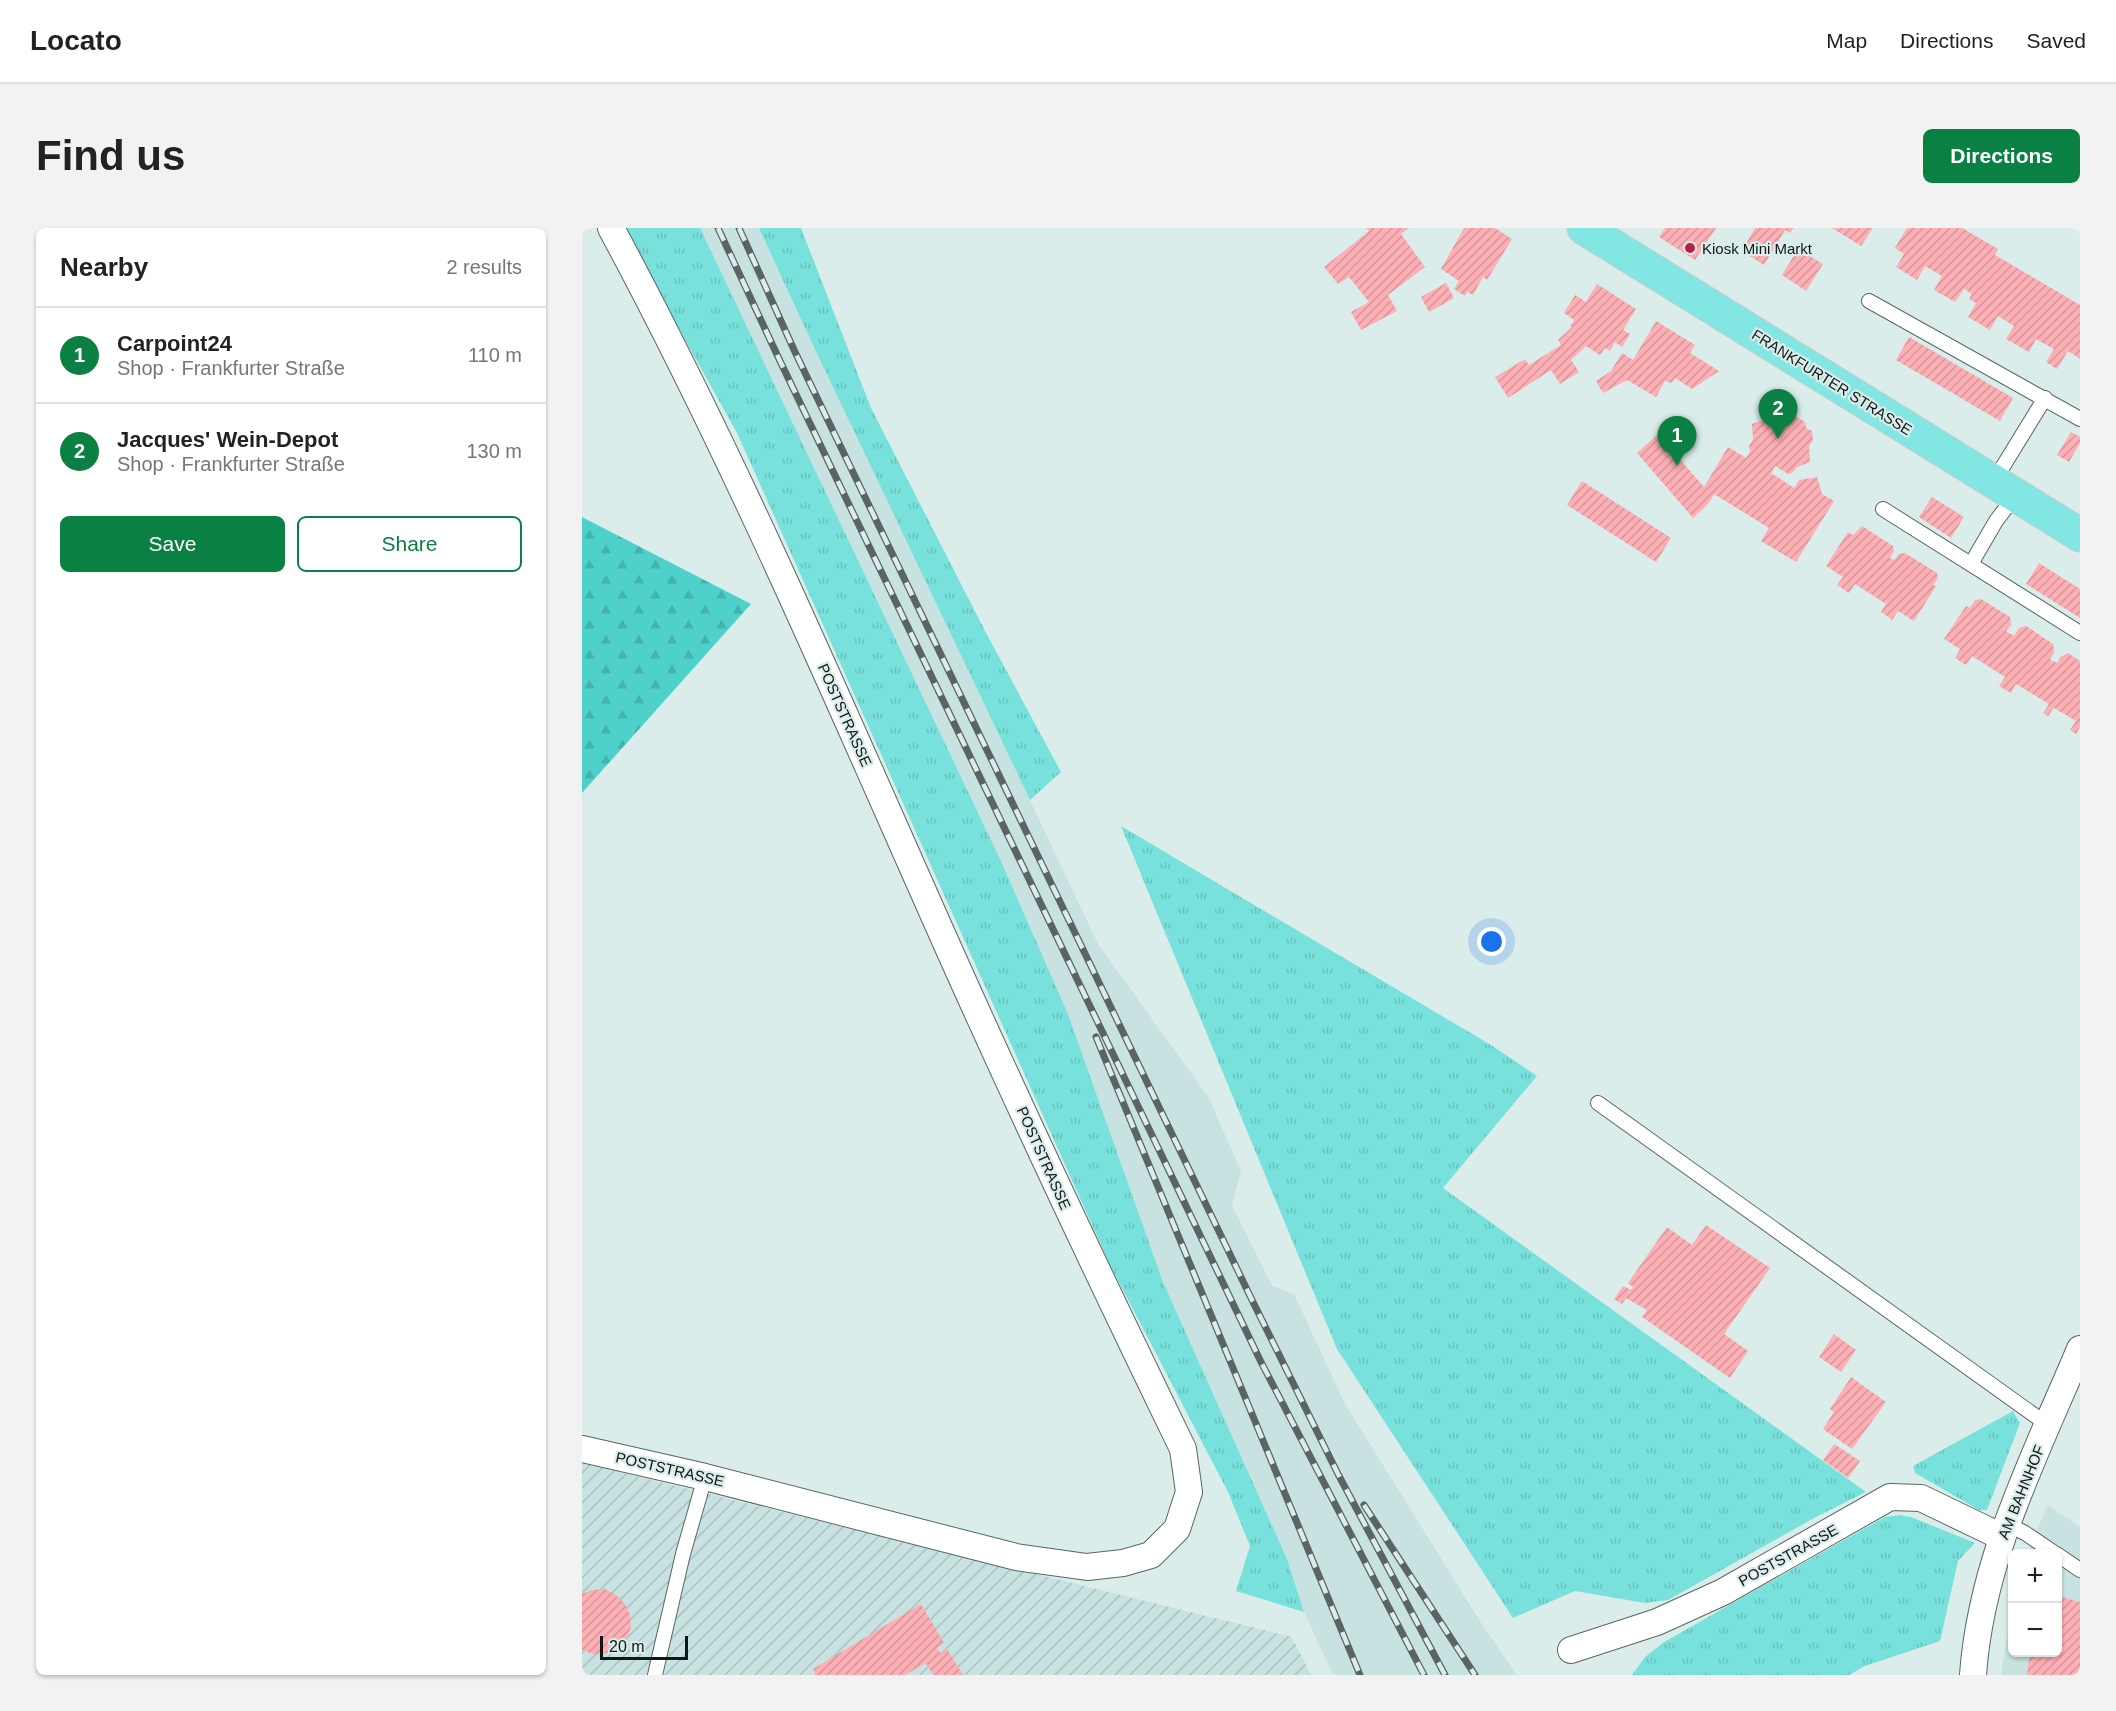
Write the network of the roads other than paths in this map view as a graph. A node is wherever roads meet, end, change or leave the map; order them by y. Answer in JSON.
{"nodes":[{"id":1,"x":611,"y":228,"type":"edge"},
{"id":2,"x":1584,"y":228,"type":"edge"},
{"id":3,"x":1869,"y":301,"type":"dead end"},
{"id":4,"x":2045,"y":398,"type":"junction"},
{"id":5,"x":2080,"y":419,"type":"edge"},
{"id":6,"x":2005,"y":488,"type":"junction"},
{"id":7,"x":1883,"y":509,"type":"dead end"},
{"id":8,"x":2080,"y":535,"type":"edge"},
{"id":9,"x":1971,"y":564,"type":"junction"},
{"id":10,"x":2080,"y":633,"type":"edge"},
{"id":11,"x":1598,"y":1103,"type":"dead end"},
{"id":12,"x":2080,"y":1349,"type":"edge"},
{"id":13,"x":2048,"y":1425,"type":"junction"},
{"id":14,"x":582,"y":1449,"type":"edge"},
{"id":15,"x":705,"y":1477,"type":"junction"},
{"id":16,"x":2004,"y":1530,"type":"junction"},
{"id":17,"x":2049,"y":1549,"type":"edge"},
{"id":18,"x":2062,"y":1557,"type":"edge"},
{"id":19,"x":2080,"y":1570,"type":"edge"},
{"id":20,"x":1571,"y":1650,"type":"dead end"},
{"id":21,"x":655,"y":1675,"type":"edge"},
{"id":22,"x":1973,"y":1675,"type":"edge"}],
"edges":[{"from":1,"to":15,"type":"street","name":"POSTSTRASSE"},
{"from":2,"to":6,"type":"main road","name":"FRANKFURTER STRASSE"},
{"from":3,"to":4,"type":"lane"},
{"from":4,"to":5,"type":"lane"},
{"from":4,"to":6,"type":"lane"},
{"from":6,"to":8,"type":"main road","name":"FRANKFURTER STRASSE"},
{"from":6,"to":9,"type":"lane"},
{"from":7,"to":9,"type":"lane"},
{"from":9,"to":10,"type":"lane"},
{"from":11,"to":13,"type":"lane"},
{"from":12,"to":13,"type":"street","name":"AM BAHNHOF"},
{"from":13,"to":16,"type":"street","name":"AM BAHNHOF"},
{"from":14,"to":15,"type":"street","name":"POSTSTRASSE"},
{"from":15,"to":21,"type":"lane"},
{"from":16,"to":17,"type":"lane"},
{"from":16,"to":20,"type":"street","name":"POSTSTRASSE"},
{"from":16,"to":22,"type":"street","name":"AM BAHNHOF"},
{"from":18,"to":19,"type":"lane"}]}
